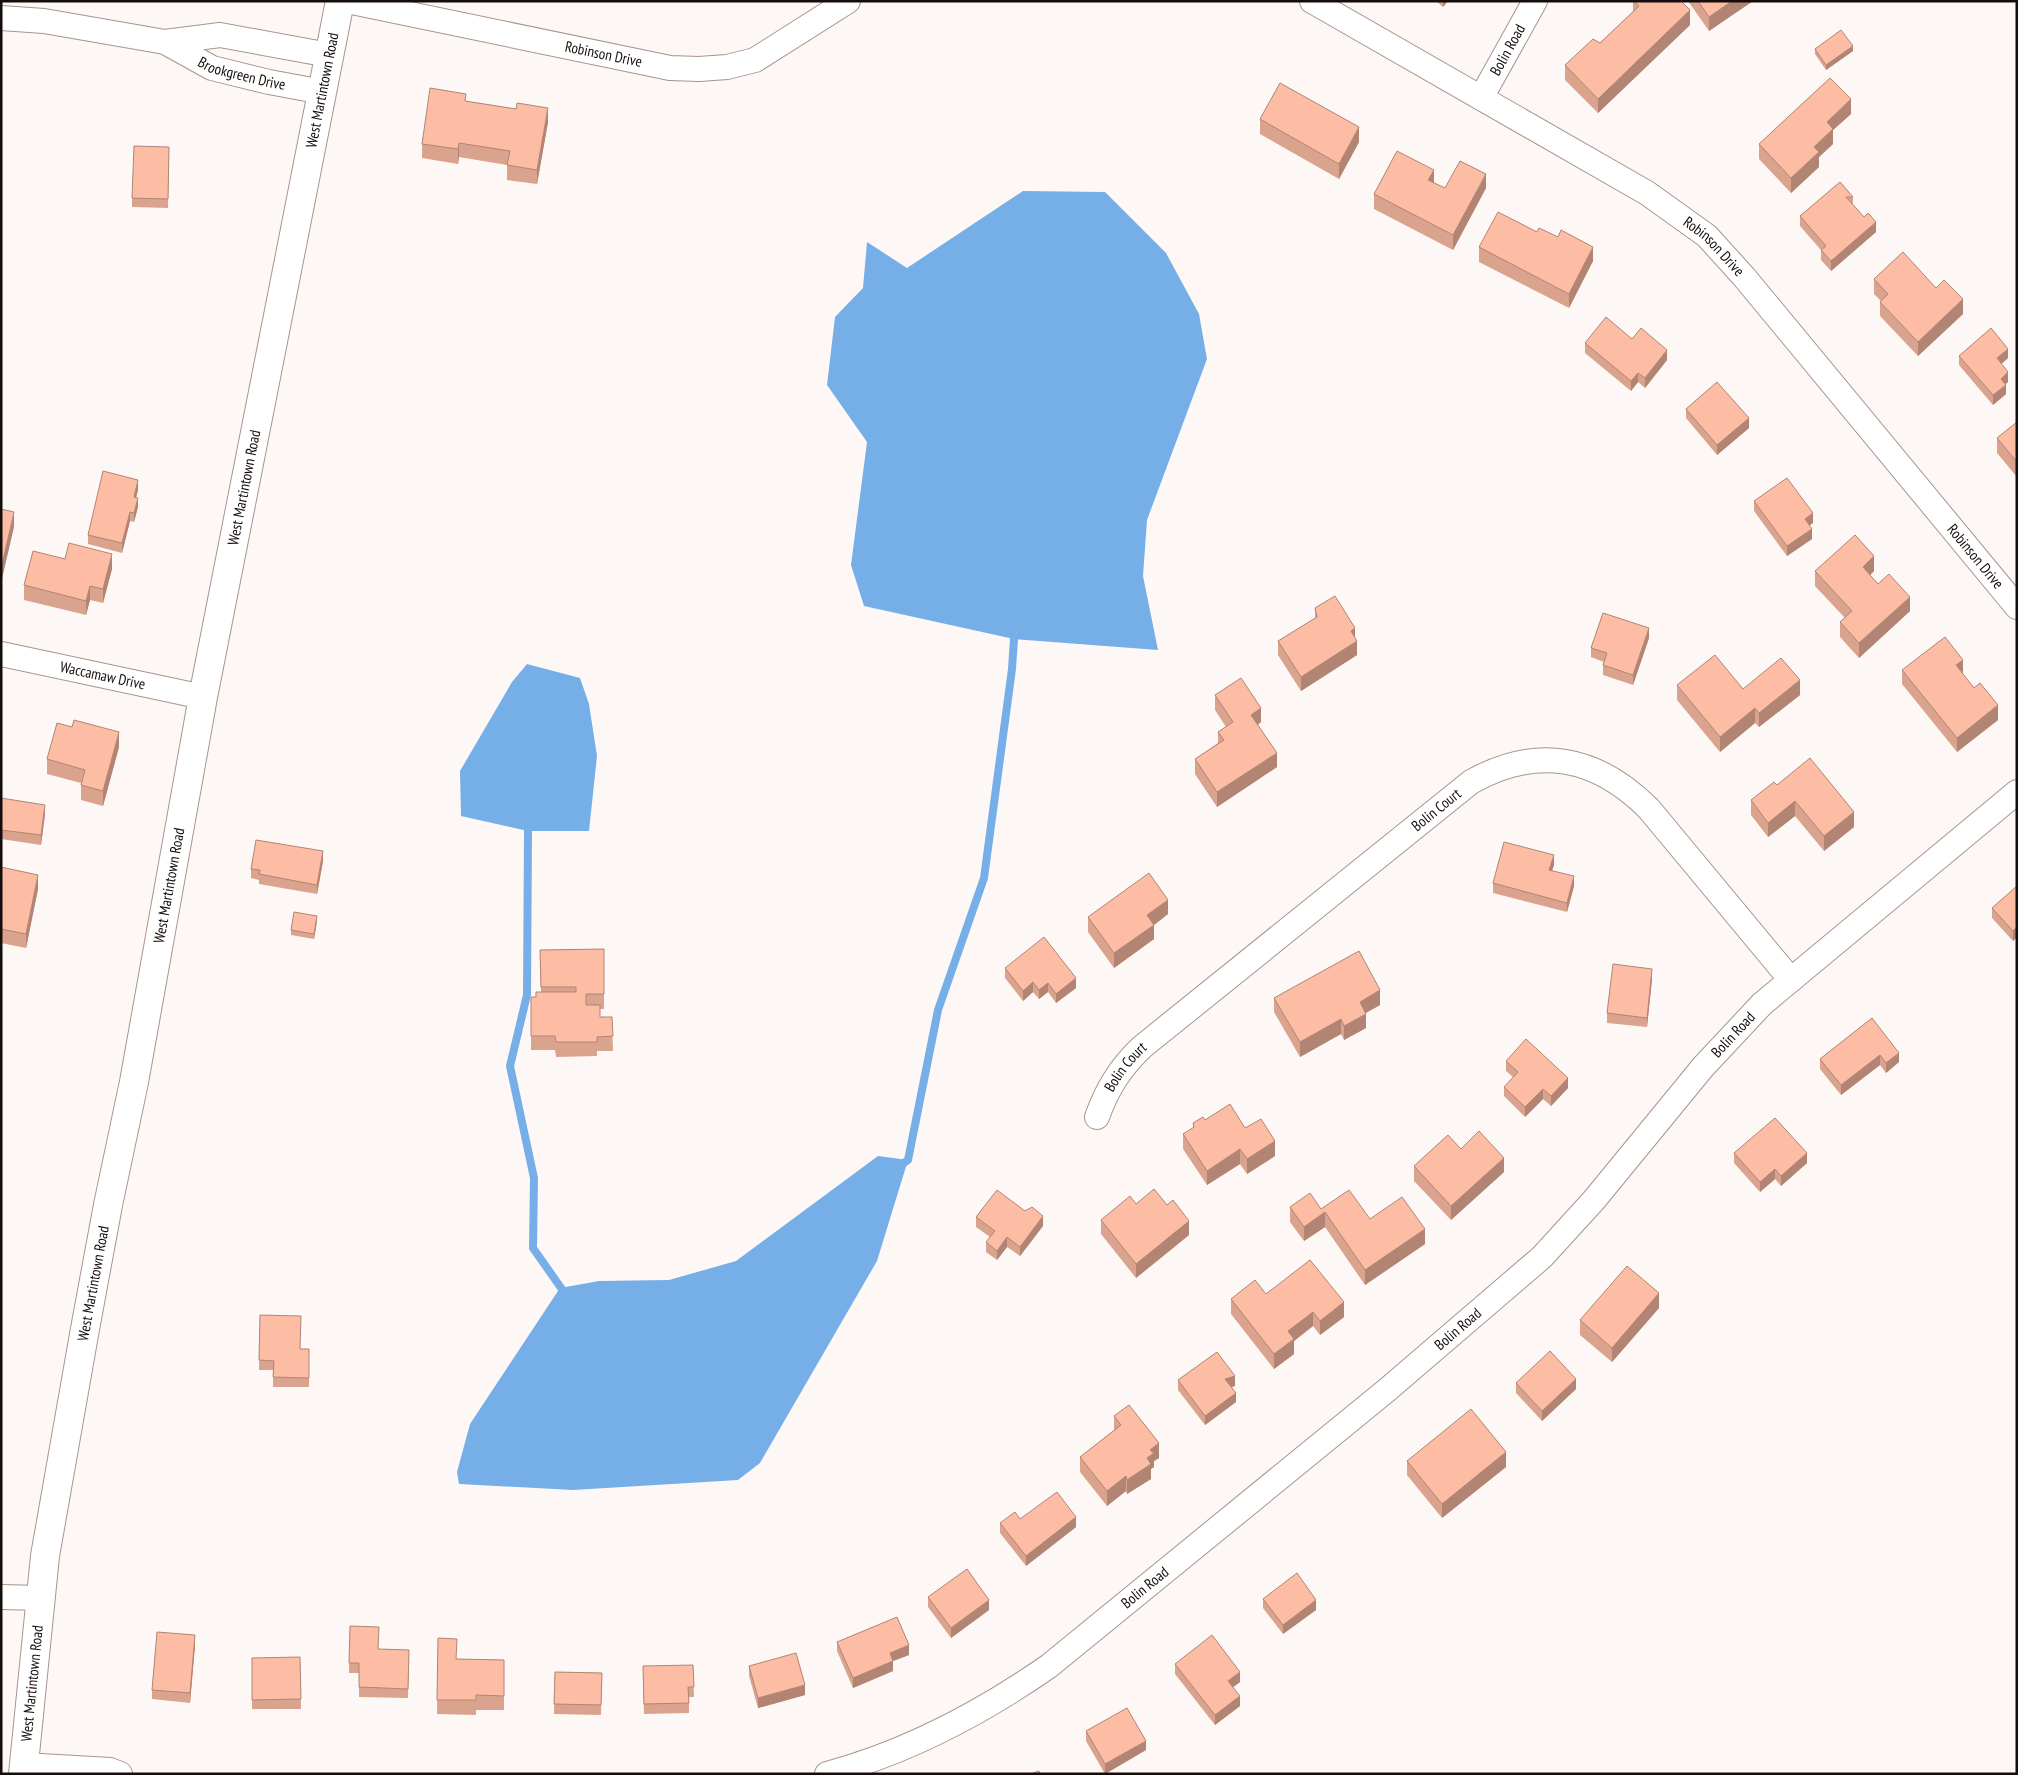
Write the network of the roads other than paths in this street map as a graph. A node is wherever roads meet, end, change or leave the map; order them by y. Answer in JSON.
{"nodes":[{"id":1,"x":340,"y":1,"type":"edge"},
{"id":2,"x":347,"y":1,"type":"edge"},
{"id":3,"x":848,"y":1,"type":"edge"},
{"id":4,"x":1312,"y":1,"type":"edge"},
{"id":5,"x":1535,"y":1,"type":"edge"},
{"id":6,"x":1,"y":18,"type":"edge"},
{"id":7,"x":165,"y":42,"type":"junction"},
{"id":8,"x":329,"y":55,"type":"junction"},
{"id":9,"x":323,"y":92,"type":"junction"},
{"id":10,"x":1481,"y":98,"type":"junction"},
{"id":11,"x":2017,"y":608,"type":"edge"},
{"id":12,"x":1,"y":654,"type":"edge"},
{"id":13,"x":203,"y":697,"type":"junction"},
{"id":14,"x":2017,"y":792,"type":"edge"},
{"id":15,"x":1791,"y":980,"type":"junction"},
{"id":16,"x":1096,"y":1117,"type":"dead end"},
{"id":17,"x":1,"y":1597,"type":"edge"},
{"id":18,"x":42,"y":1598,"type":"junction"},
{"id":19,"x":23,"y":1769,"type":"edge"},
{"id":20,"x":120,"y":1774,"type":"edge"},
{"id":21,"x":827,"y":1774,"type":"edge"}],
"edges":[{"from":1,"to":8,"type":"main road","name":"West Martintown Road"},
{"from":2,"to":3,"type":"street","name":"Robinson Drive"},
{"from":4,"to":10,"type":"street","name":"Robinson Drive"},
{"from":5,"to":10,"type":"street","name":"Bolin Road"},
{"from":6,"to":7,"type":"street","name":"Brookgreen Drive"},
{"from":7,"to":8,"type":"street","name":"Brookgreen Drive"},
{"from":7,"to":9,"type":"street","name":"Brookgreen Drive"},
{"from":8,"to":9,"type":"main road","name":"West Martintown Road"},
{"from":9,"to":13,"type":"main road","name":"West Martintown Road"},
{"from":10,"to":11,"type":"street","name":"Robinson Drive"},
{"from":12,"to":13,"type":"street","name":"Waccamaw Drive"},
{"from":13,"to":18,"type":"main road","name":"West Martintown Road"},
{"from":14,"to":15,"type":"street","name":"Bolin Road"},
{"from":15,"to":16,"type":"street","name":"Bolin Court"},
{"from":15,"to":21,"type":"street","name":"Bolin Road"},
{"from":17,"to":18,"type":"street"},
{"from":18,"to":19,"type":"main road","name":"West Martintown Road"},
{"from":19,"to":20,"type":"street"}]}
